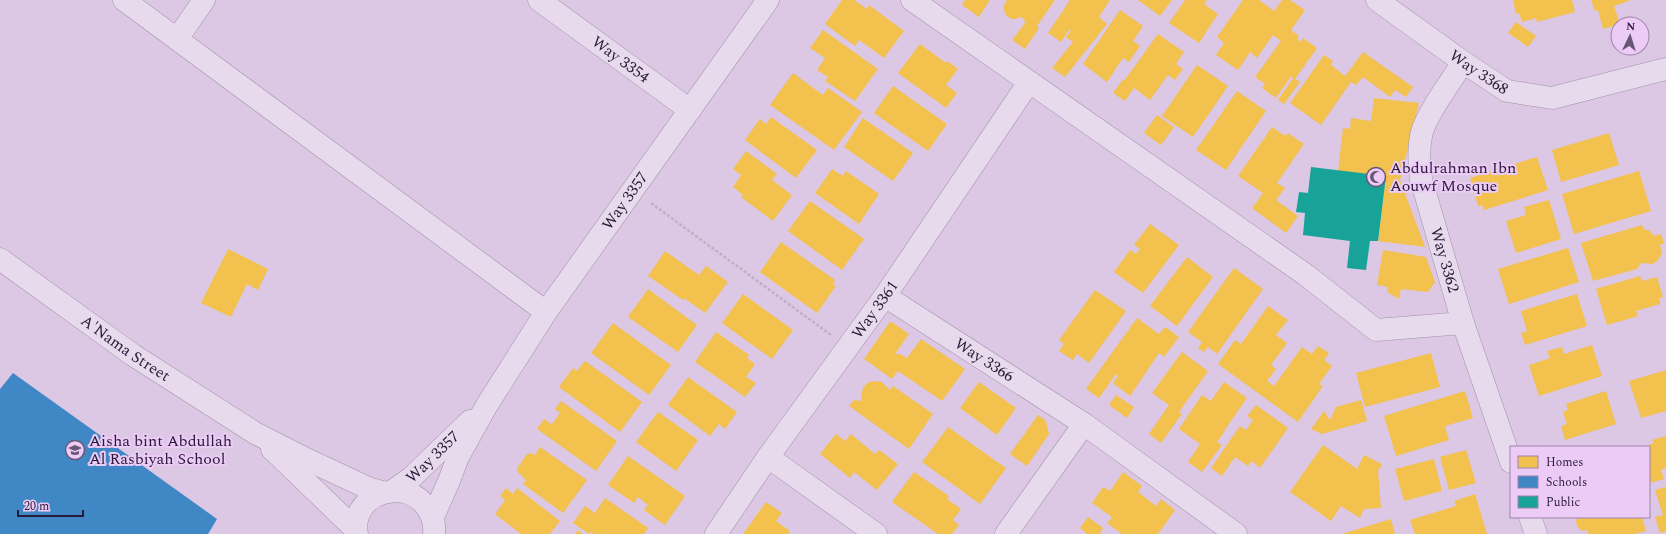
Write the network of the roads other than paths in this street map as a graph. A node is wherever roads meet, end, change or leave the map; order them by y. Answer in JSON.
{"nodes":[{"id":1,"x":124,"y":0,"type":"edge"},
{"id":2,"x":204,"y":0,"type":"edge"},
{"id":3,"x":768,"y":0,"type":"edge"},
{"id":4,"x":912,"y":0,"type":"edge"},
{"id":5,"x":1377,"y":0,"type":"edge"},
{"id":6,"x":550,"y":3,"type":"edge"},
{"id":7,"x":177,"y":39,"type":"junction"},
{"id":8,"x":1463,"y":62,"type":"junction"},
{"id":9,"x":1666,"y":69,"type":"edge"},
{"id":10,"x":1029,"y":82,"type":"junction"},
{"id":11,"x":690,"y":110,"type":"junction"},
{"id":12,"x":0,"y":259,"type":"edge"},
{"id":13,"x":885,"y":296,"type":"junction"},
{"id":14,"x":546,"y":312,"type":"junction"},
{"id":15,"x":1463,"y":323,"type":"junction"},
{"id":16,"x":487,"y":405,"type":"junction"},
{"id":17,"x":1084,"y":424,"type":"junction"},
{"id":18,"x":255,"y":433,"type":"junction"},
{"id":19,"x":768,"y":457,"type":"junction"},
{"id":20,"x":1510,"y":459,"type":"edge"},
{"id":21,"x":388,"y":491,"type":"junction"},
{"id":22,"x":1530,"y":518,"type":"edge"},
{"id":23,"x":435,"y":529,"type":"edge"},
{"id":24,"x":356,"y":532,"type":"edge"},
{"id":25,"x":716,"y":534,"type":"edge"},
{"id":26,"x":876,"y":534,"type":"edge"},
{"id":27,"x":1006,"y":534,"type":"edge"},
{"id":28,"x":1236,"y":534,"type":"edge"},
{"id":29,"x":1536,"y":534,"type":"edge"}],
"edges":[{"from":1,"to":7,"type":"street"},
{"from":2,"to":7,"type":"street"},
{"from":3,"to":11,"type":"street","name":"Way 3357"},
{"from":4,"to":10,"type":"street"},
{"from":5,"to":8,"type":"street","name":"Way 3368"},
{"from":6,"to":11,"type":"street","name":"Way 3354"},
{"from":7,"to":14,"type":"street"},
{"from":8,"to":9,"type":"street","name":"Way 3368"},
{"from":8,"to":15,"type":"street","name":"Way 3362"},
{"from":10,"to":13,"type":"street","name":"Way 3361"},
{"from":10,"to":15,"type":"street"},
{"from":11,"to":14,"type":"street","name":"Way 3357"},
{"from":12,"to":18,"type":"street","name":"A'Nama Street"},
{"from":13,"to":17,"type":"street","name":"Way 3366"},
{"from":13,"to":19,"type":"street","name":"Way 3361"},
{"from":14,"to":16,"type":"street","name":"Way 3357"},
{"from":15,"to":20,"type":"street","name":"Way 3362"},
{"from":16,"to":21,"type":"street","name":"Way 3357"},
{"from":16,"to":23,"type":"street","name":"Way 3357"},
{"from":17,"to":27,"type":"street"},
{"from":17,"to":28,"type":"street","name":"Way 3366"},
{"from":18,"to":21,"type":"street","name":"A'Nama Street"},
{"from":18,"to":24,"type":"street","name":"A'Nama Street"},
{"from":19,"to":25,"type":"street","name":"Way 3361"},
{"from":19,"to":26,"type":"street"},
{"from":21,"to":23,"type":"street","name":"A'Nama Street"},
{"from":21,"to":24,"type":"street","name":"Way 3357"},
{"from":22,"to":29,"type":"street"}]}
